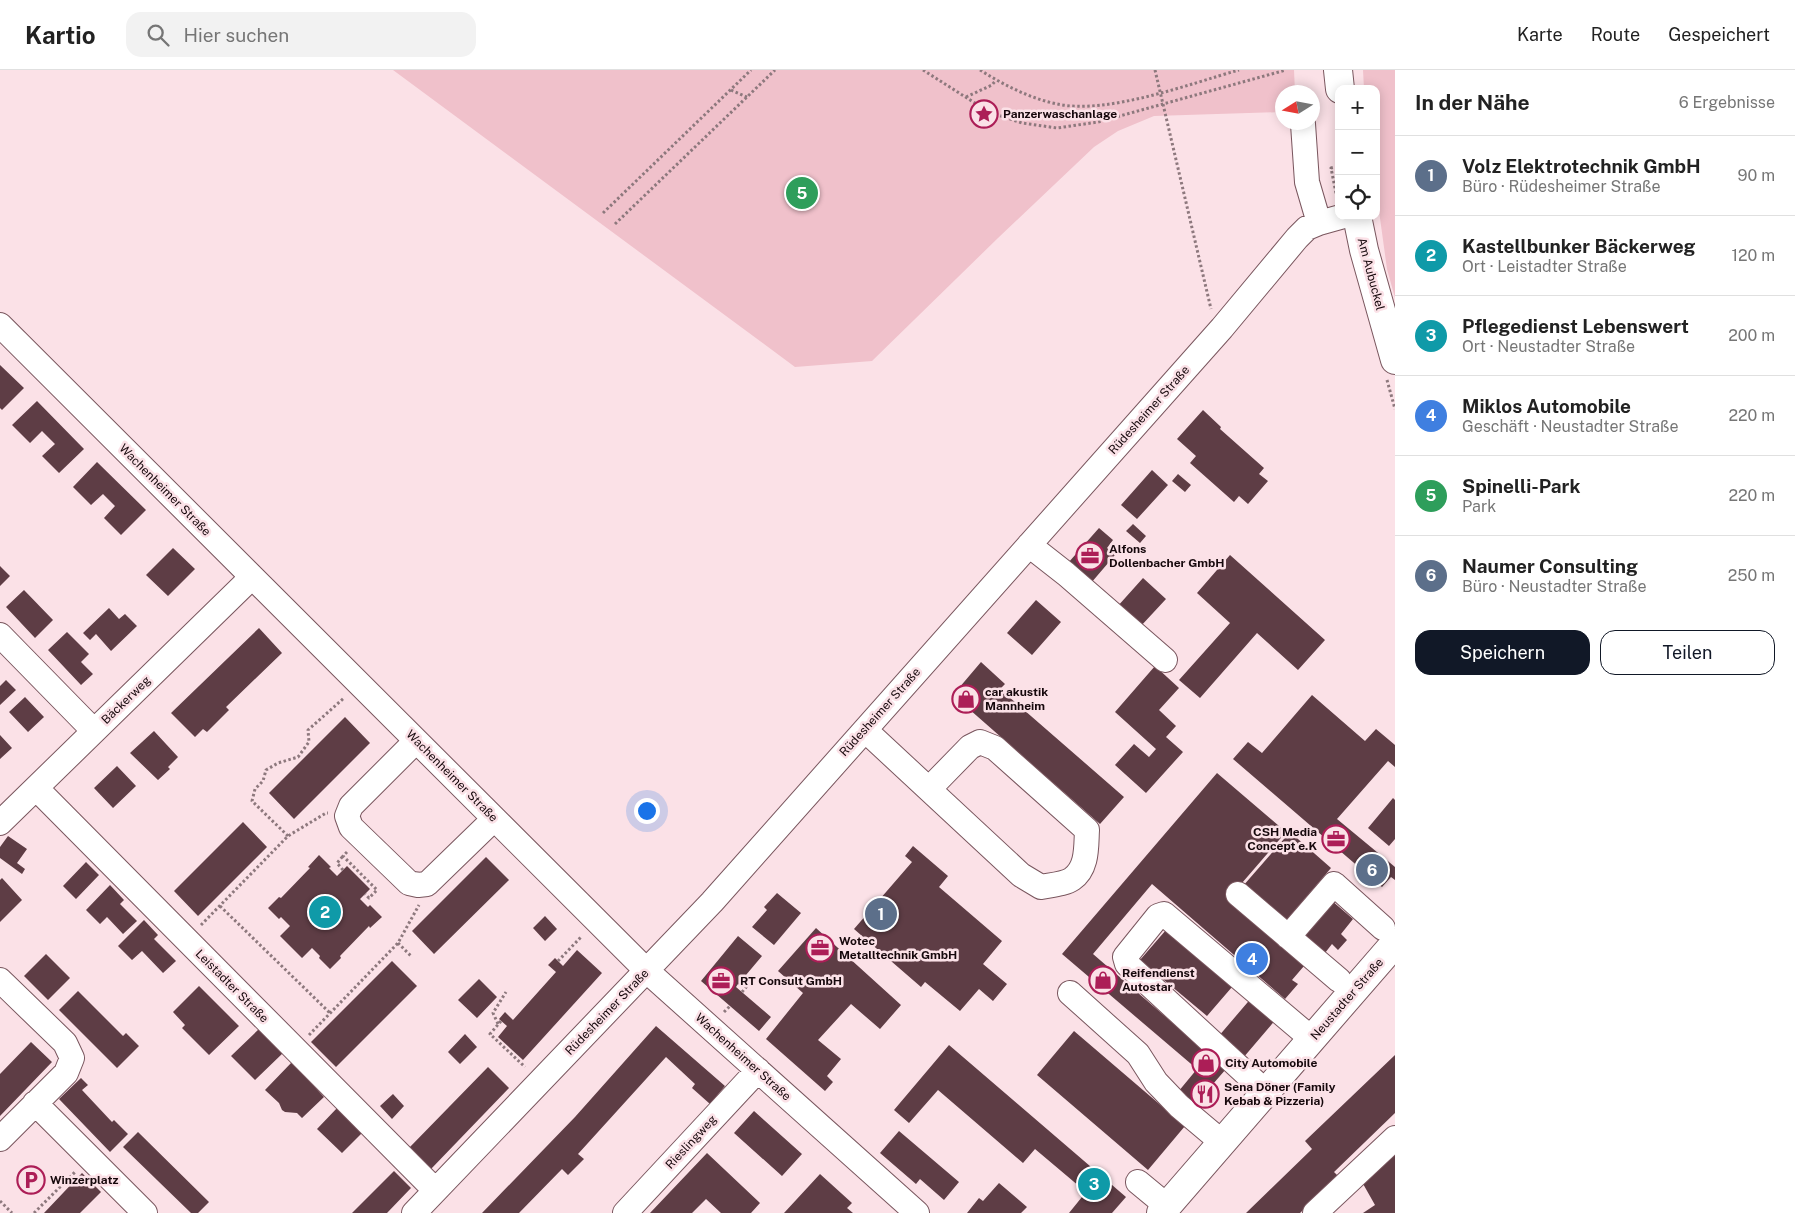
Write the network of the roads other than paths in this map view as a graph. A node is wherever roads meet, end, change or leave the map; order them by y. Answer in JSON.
{"nodes":[{"id":1,"x":1338,"y":70,"type":"edge"},
{"id":2,"x":1340,"y":85,"type":"edge"},
{"id":3,"x":1303,"y":130,"type":"edge"},
{"id":4,"x":1335,"y":215,"type":"edge"},
{"id":5,"x":1350,"y":220,"type":"edge"},
{"id":6,"x":1319,"y":222,"type":"junction"},
{"id":7,"x":0,"y":325,"type":"edge"},
{"id":8,"x":1395,"y":360,"type":"edge"},
{"id":9,"x":1029,"y":545,"type":"junction"},
{"id":10,"x":252,"y":577,"type":"junction"},
{"id":11,"x":0,"y":635,"type":"edge"},
{"id":12,"x":1165,"y":660,"type":"dead end"},
{"id":13,"x":865,"y":730,"type":"junction"},
{"id":14,"x":94,"y":731,"type":"junction"},
{"id":15,"x":416,"y":741,"type":"junction"},
{"id":16,"x":36,"y":788,"type":"junction"},
{"id":17,"x":929,"y":789,"type":"junction"},
{"id":18,"x":494,"y":819,"type":"junction"},
{"id":19,"x":0,"y":823,"type":"edge"},
{"id":20,"x":1238,"y":894,"type":"dead end"},
{"id":21,"x":1288,"y":937,"type":"junction"},
{"id":22,"x":1390,"y":945,"type":"edge"},
{"id":23,"x":647,"y":971,"type":"junction"},
{"id":24,"x":0,"y":980,"type":"edge"},
{"id":25,"x":1339,"y":980,"type":"dead end"},
{"id":26,"x":1070,"y":993,"type":"dead end"},
{"id":27,"x":1312,"y":1039,"type":"junction"},
{"id":28,"x":758,"y":1070,"type":"junction"},
{"id":29,"x":1266,"y":1092,"type":"junction"},
{"id":30,"x":35,"y":1103,"type":"junction"},
{"id":31,"x":1395,"y":1138,"type":"edge"},
{"id":32,"x":0,"y":1139,"type":"edge"},
{"id":33,"x":1223,"y":1143,"type":"junction"},
{"id":34,"x":1138,"y":1182,"type":"dead end"},
{"id":35,"x":428,"y":1184,"type":"dead end"},
{"id":36,"x":1164,"y":1210,"type":"edge"},
{"id":37,"x":146,"y":1213,"type":"edge"},
{"id":38,"x":414,"y":1213,"type":"edge"},
{"id":39,"x":625,"y":1213,"type":"edge"},
{"id":40,"x":917,"y":1213,"type":"edge"},
{"id":41,"x":1315,"y":1213,"type":"edge"}],
"edges":[{"from":1,"to":2,"type":"main road"},
{"from":3,"to":6,"type":"street"},
{"from":4,"to":6,"type":"street","name":"Rüdesheimer Straße"},
{"from":5,"to":8,"type":"main road","name":"Am Aubuckel"},
{"from":6,"to":9,"type":"street","name":"Rüdesheimer Straße"},
{"from":7,"to":10,"type":"street","name":"Wachenheimer Straße"},
{"from":9,"to":12,"type":"street"},
{"from":9,"to":13,"type":"street","name":"Rüdesheimer Straße"},
{"from":10,"to":14,"type":"street","name":"Bäckerweg"},
{"from":10,"to":15,"type":"street","name":"Wachenheimer Straße"},
{"from":11,"to":14,"type":"street"},
{"from":13,"to":17,"type":"street"},
{"from":13,"to":23,"type":"street","name":"Rüdesheimer Straße"},
{"from":14,"to":16,"type":"street","name":"Bäckerweg"},
{"from":15,"to":18,"type":"street","name":"Wachenheimer Straße"},
{"from":15,"to":18,"type":"street"},
{"from":16,"to":19,"type":"street","name":"Bäckerweg"},
{"from":16,"to":35,"type":"street","name":"Leistadter Straße"},
{"from":17,"to":17,"type":"street"},
{"from":18,"to":23,"type":"street","name":"Wachenheimer Straße"},
{"from":20,"to":21,"type":"street"},
{"from":21,"to":22,"type":"street"},
{"from":21,"to":25,"type":"street"},
{"from":22,"to":27,"type":"main road","name":"Neustadter Straße"},
{"from":23,"to":28,"type":"street","name":"Wachenheimer Straße"},
{"from":23,"to":38,"type":"street","name":"Rüdesheimer Straße"},
{"from":24,"to":30,"type":"street"},
{"from":26,"to":33,"type":"street"},
{"from":27,"to":29,"type":"main road","name":"Neustadter Straße"},
{"from":27,"to":29,"type":"street"},
{"from":28,"to":39,"type":"street","name":"Rieslingweg"},
{"from":28,"to":40,"type":"street","name":"Wachenheimer Straße"},
{"from":29,"to":33,"type":"main road","name":"Neustadter Straße"},
{"from":30,"to":32,"type":"street"},
{"from":30,"to":37,"type":"street"},
{"from":31,"to":41,"type":"street"},
{"from":33,"to":36,"type":"main road","name":"Neustadter Straße"},
{"from":34,"to":36,"type":"street"}]}
